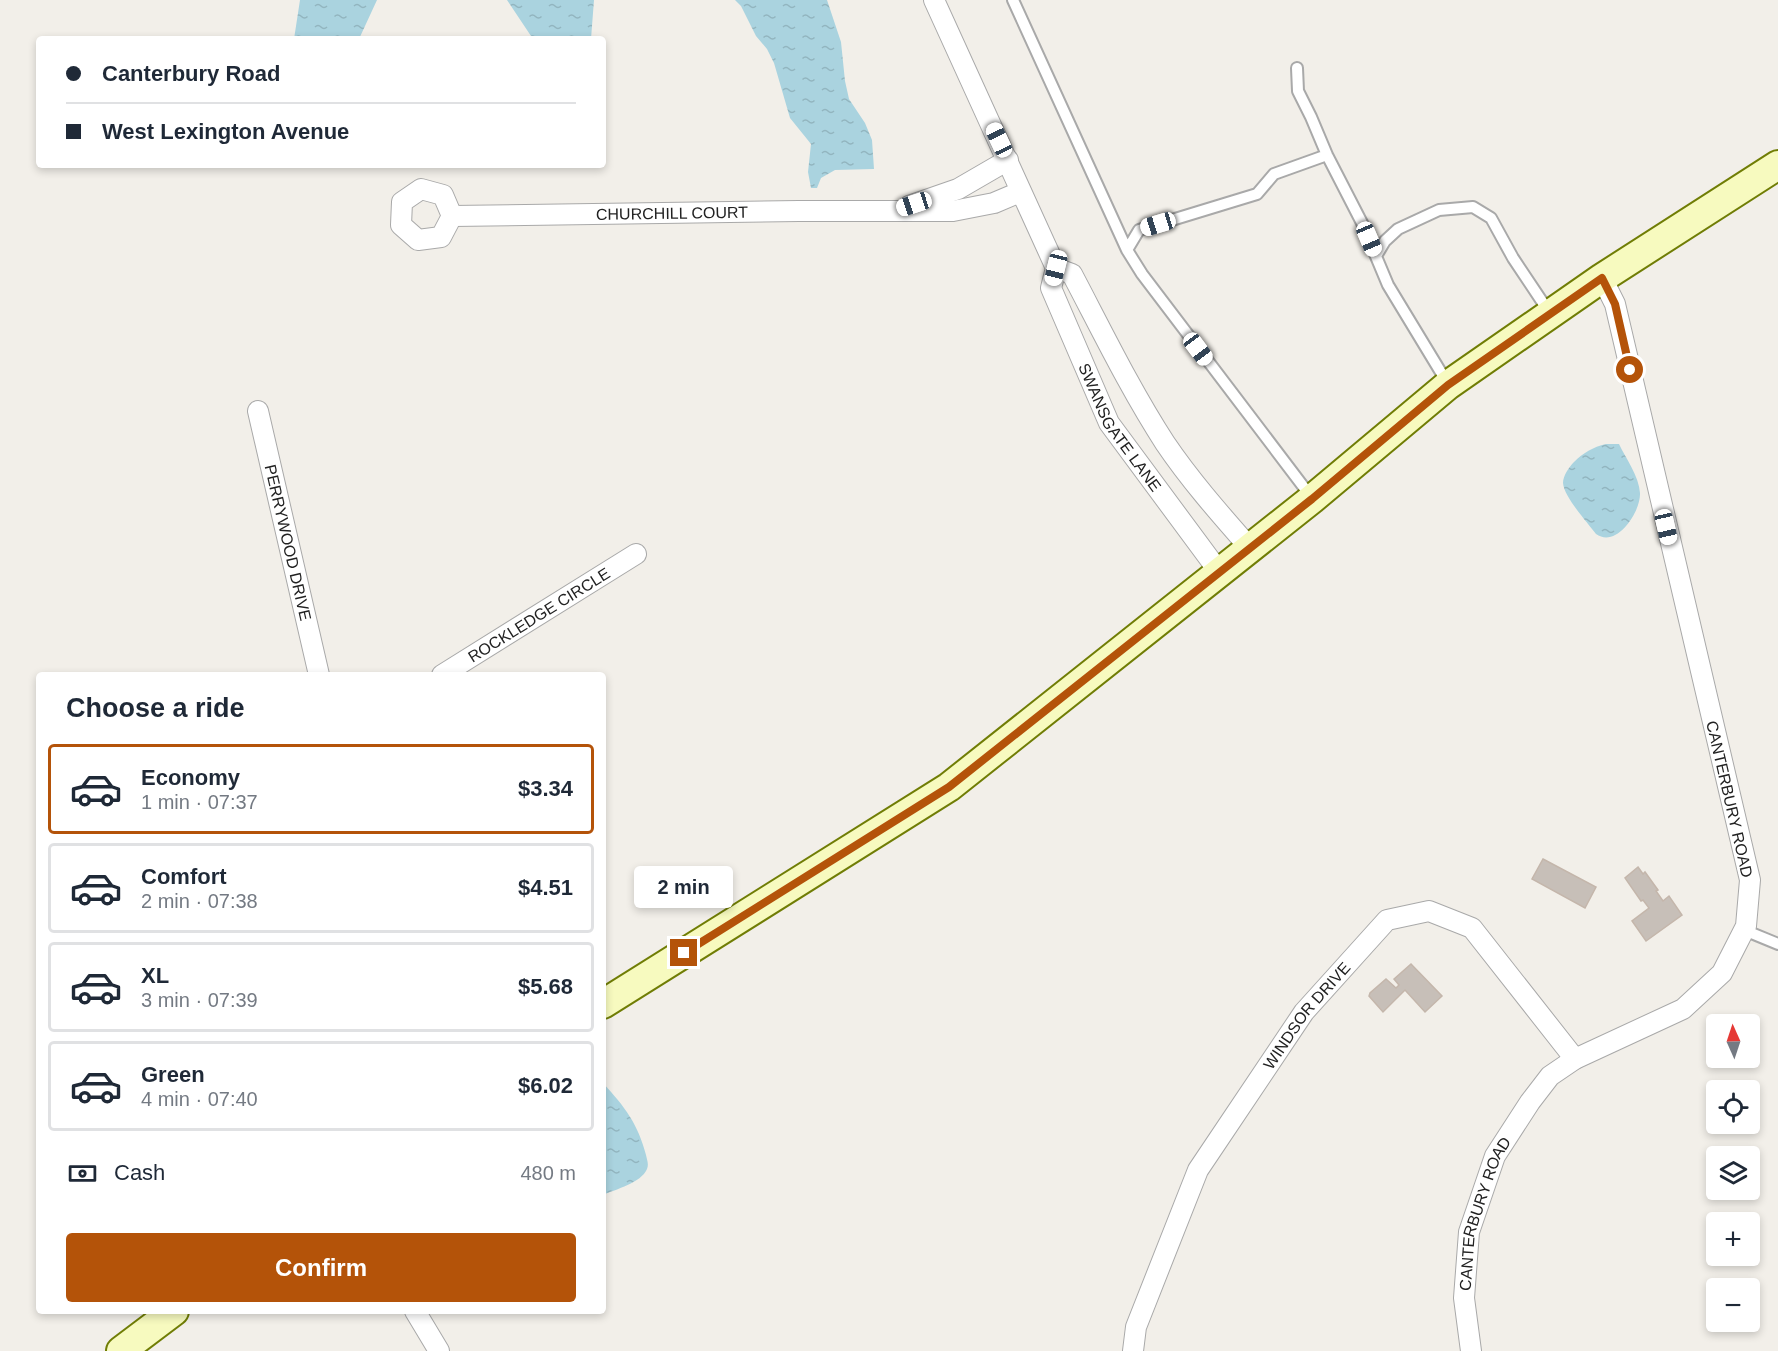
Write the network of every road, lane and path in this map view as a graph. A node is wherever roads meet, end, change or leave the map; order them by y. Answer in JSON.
{"nodes":[{"id":1,"x":934,"y":0,"type":"edge"},
{"id":2,"x":1013,"y":0,"type":"edge"},
{"id":3,"x":1297,"y":68,"type":"dead end"},
{"id":4,"x":1327,"y":156,"type":"junction"},
{"id":5,"x":1008,"y":160,"type":"junction"},
{"id":6,"x":1778,"y":165,"type":"edge"},
{"id":7,"x":1020,"y":192,"type":"junction"},
{"id":8,"x":892,"y":211,"type":"junction"},
{"id":9,"x":452,"y":216,"type":"dead end"},
{"id":10,"x":1127,"y":250,"type":"junction"},
{"id":11,"x":1376,"y":256,"type":"junction"},
{"id":12,"x":1056,"y":268,"type":"junction"},
{"id":13,"x":1602,"y":278,"type":"junction"},
{"id":14,"x":1550,"y":314,"type":"junction"},
{"id":15,"x":1448,"y":385,"type":"junction"},
{"id":16,"x":258,"y":411,"type":"dead end"},
{"id":17,"x":1312,"y":499,"type":"junction"},
{"id":18,"x":1249,"y":547,"type":"junction"},
{"id":19,"x":636,"y":554,"type":"dead end"},
{"id":20,"x":1220,"y":573,"type":"junction"},
{"id":21,"x":319,"y":672,"type":"edge"},
{"id":22,"x":447,"y":672,"type":"edge"},
{"id":23,"x":1744,"y":930,"type":"junction"},
{"id":24,"x":1778,"y":944,"type":"edge"},
{"id":25,"x":606,"y":1002,"type":"edge"},
{"id":26,"x":1575,"y":1059,"type":"junction"},
{"id":27,"x":170,"y":1314,"type":"edge"},
{"id":28,"x":417,"y":1314,"type":"edge"},
{"id":29,"x":121,"y":1351,"type":"edge"},
{"id":30,"x":439,"y":1351,"type":"edge"},
{"id":31,"x":1133,"y":1351,"type":"edge"},
{"id":32,"x":1471,"y":1351,"type":"edge"}],
"edges":[{"from":1,"to":5,"type":"street","name":"SWANSGATE LANE"},
{"from":2,"to":10,"type":"lane"},
{"from":3,"to":4,"type":"lane"},
{"from":4,"to":10,"type":"lane"},
{"from":4,"to":11,"type":"lane"},
{"from":5,"to":7,"type":"street","name":"SWANSGATE LANE"},
{"from":5,"to":8,"type":"street","name":"CHURCHILL COURT"},
{"from":6,"to":13,"type":"street"},
{"from":7,"to":8,"type":"street","name":"CHURCHILL COURT"},
{"from":7,"to":12,"type":"street","name":"SWANSGATE LANE"},
{"from":8,"to":9,"type":"street","name":"CHURCHILL COURT"},
{"from":10,"to":17,"type":"lane"},
{"from":11,"to":14,"type":"lane"},
{"from":11,"to":15,"type":"lane"},
{"from":12,"to":18,"type":"street","name":"SWANSGATE LANE"},
{"from":12,"to":20,"type":"street","name":"SWANSGATE LANE"},
{"from":13,"to":14,"type":"street"},
{"from":13,"to":23,"type":"street","name":"CANTERBURY ROAD"},
{"from":14,"to":15,"type":"street"},
{"from":15,"to":17,"type":"street"},
{"from":16,"to":21,"type":"street","name":"PERRYWOOD DRIVE"},
{"from":17,"to":18,"type":"street"},
{"from":18,"to":20,"type":"street"},
{"from":19,"to":22,"type":"street","name":"ROCKLEDGE CIRCLE"},
{"from":20,"to":25,"type":"street"},
{"from":23,"to":24,"type":"lane"},
{"from":23,"to":26,"type":"street","name":"CANTERBURY ROAD"},
{"from":26,"to":31,"type":"street","name":"WINDSOR DRIVE"},
{"from":26,"to":32,"type":"street","name":"CANTERBURY ROAD"},
{"from":27,"to":29,"type":"street"},
{"from":28,"to":30,"type":"street"}]}
